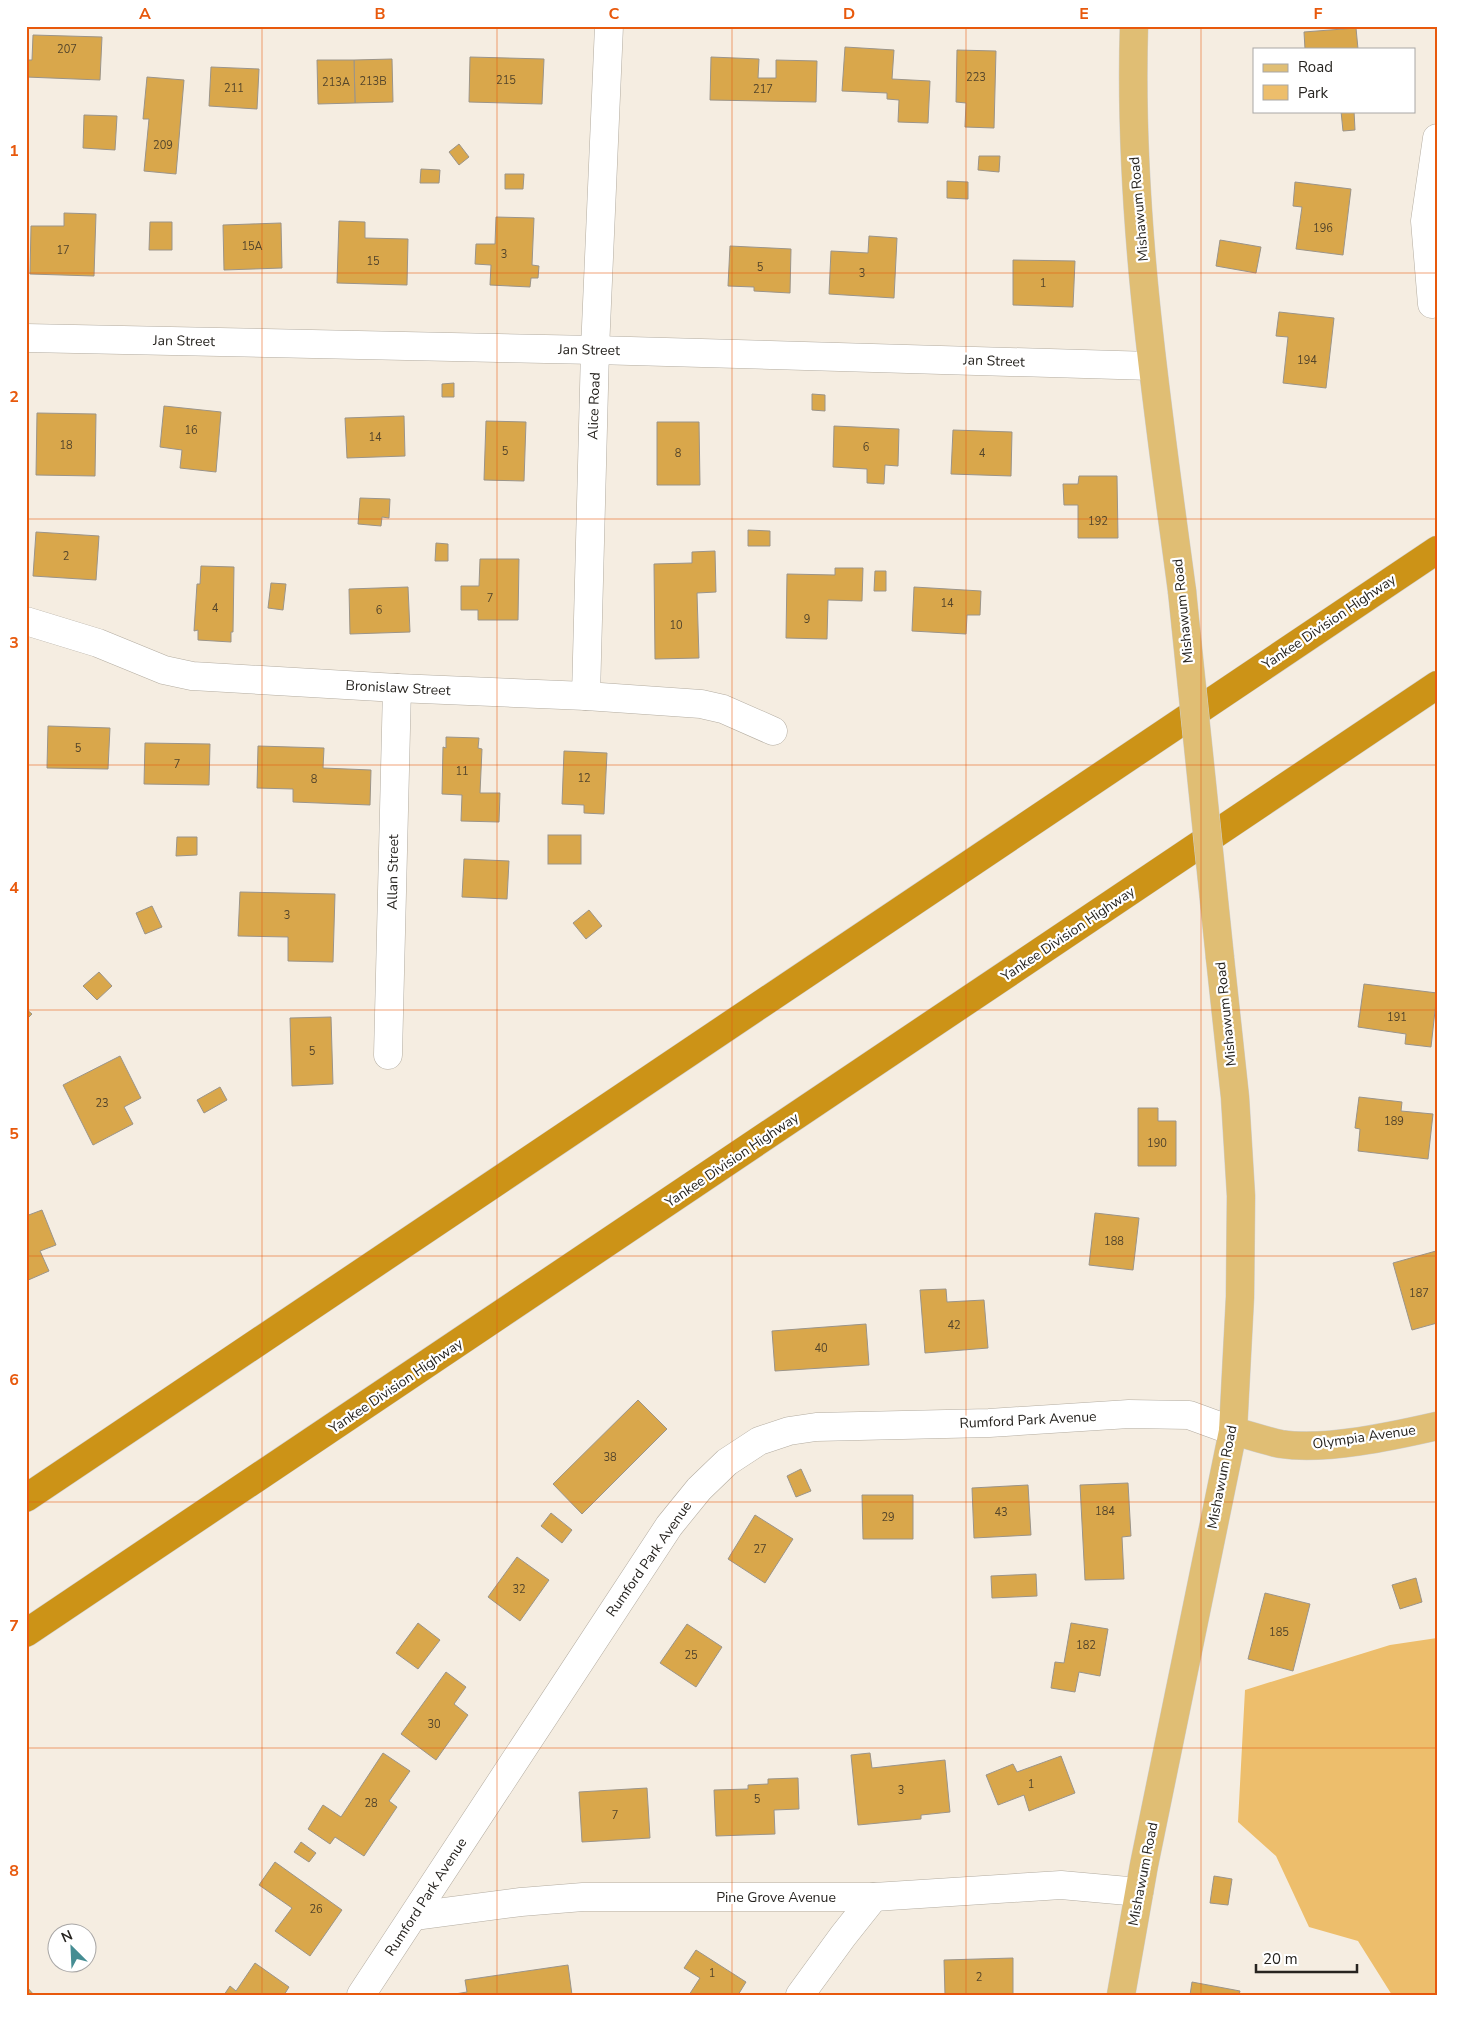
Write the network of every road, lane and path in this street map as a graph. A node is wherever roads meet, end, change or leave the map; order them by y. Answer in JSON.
{"nodes":[{"id":1,"x":609,"y":26,"type":"edge"},
{"id":2,"x":1134,"y":26,"type":"edge"},
{"id":3,"x":1437,"y":138,"type":"edge"},
{"id":4,"x":1432,"y":304,"type":"dead end"},
{"id":5,"x":26,"y":338,"type":"edge"},
{"id":6,"x":596,"y":350,"type":"junction"},
{"id":7,"x":1152,"y":366,"type":"junction"},
{"id":8,"x":1437,"y":550,"type":"edge"},
{"id":9,"x":26,"y":622,"type":"edge"},
{"id":10,"x":1437,"y":685,"type":"edge"},
{"id":11,"x":397,"y":688,"type":"junction"},
{"id":12,"x":586,"y":696,"type":"junction"},
{"id":13,"x":774,"y":732,"type":"dead end"},
{"id":14,"x":388,"y":1055,"type":"dead end"},
{"id":15,"x":1437,"y":1426,"type":"edge"},
{"id":16,"x":1233,"y":1431,"type":"junction"},
{"id":17,"x":26,"y":1498,"type":"edge"},
{"id":18,"x":26,"y":1633,"type":"edge"},
{"id":19,"x":1139,"y":1892,"type":"junction"},
{"id":20,"x":874,"y":1897,"type":"junction"},
{"id":21,"x":414,"y":1916,"type":"junction"},
{"id":22,"x":361,"y":1995,"type":"edge"},
{"id":23,"x":800,"y":1995,"type":"edge"},
{"id":24,"x":1121,"y":1995,"type":"edge"}],
"edges":[{"from":1,"to":6,"type":"street","name":"Alice Road"},
{"from":2,"to":7,"type":"main road","name":"Mishawum Road"},
{"from":3,"to":4,"type":"street"},
{"from":5,"to":6,"type":"street","name":"Jan Street"},
{"from":6,"to":7,"type":"street","name":"Jan Street"},
{"from":6,"to":12,"type":"street","name":"Alice Road"},
{"from":7,"to":16,"type":"main road","name":"Mishawum Road","bridge":true},
{"from":8,"to":17,"type":"highway","name":"Yankee Division Highway"},
{"from":9,"to":11,"type":"street","name":"Bronislaw Street"},
{"from":10,"to":18,"type":"highway","name":"Yankee Division Highway"},
{"from":11,"to":12,"type":"street","name":"Bronislaw Street"},
{"from":11,"to":14,"type":"street","name":"Allan Street"},
{"from":12,"to":13,"type":"street","name":"Bronislaw Street"},
{"from":15,"to":16,"type":"main road","name":"Olympia Avenue"},
{"from":16,"to":19,"type":"main road","name":"Mishawum Road"},
{"from":16,"to":21,"type":"street","name":"Rumford Park Avenue"},
{"from":19,"to":20,"type":"street","name":"Pine Grove Avenue"},
{"from":19,"to":24,"type":"main road","name":"Mishawum Road"},
{"from":20,"to":21,"type":"street","name":"Pine Grove Avenue"},
{"from":20,"to":23,"type":"street"},
{"from":21,"to":22,"type":"street","name":"Rumford Park Avenue"}]}
